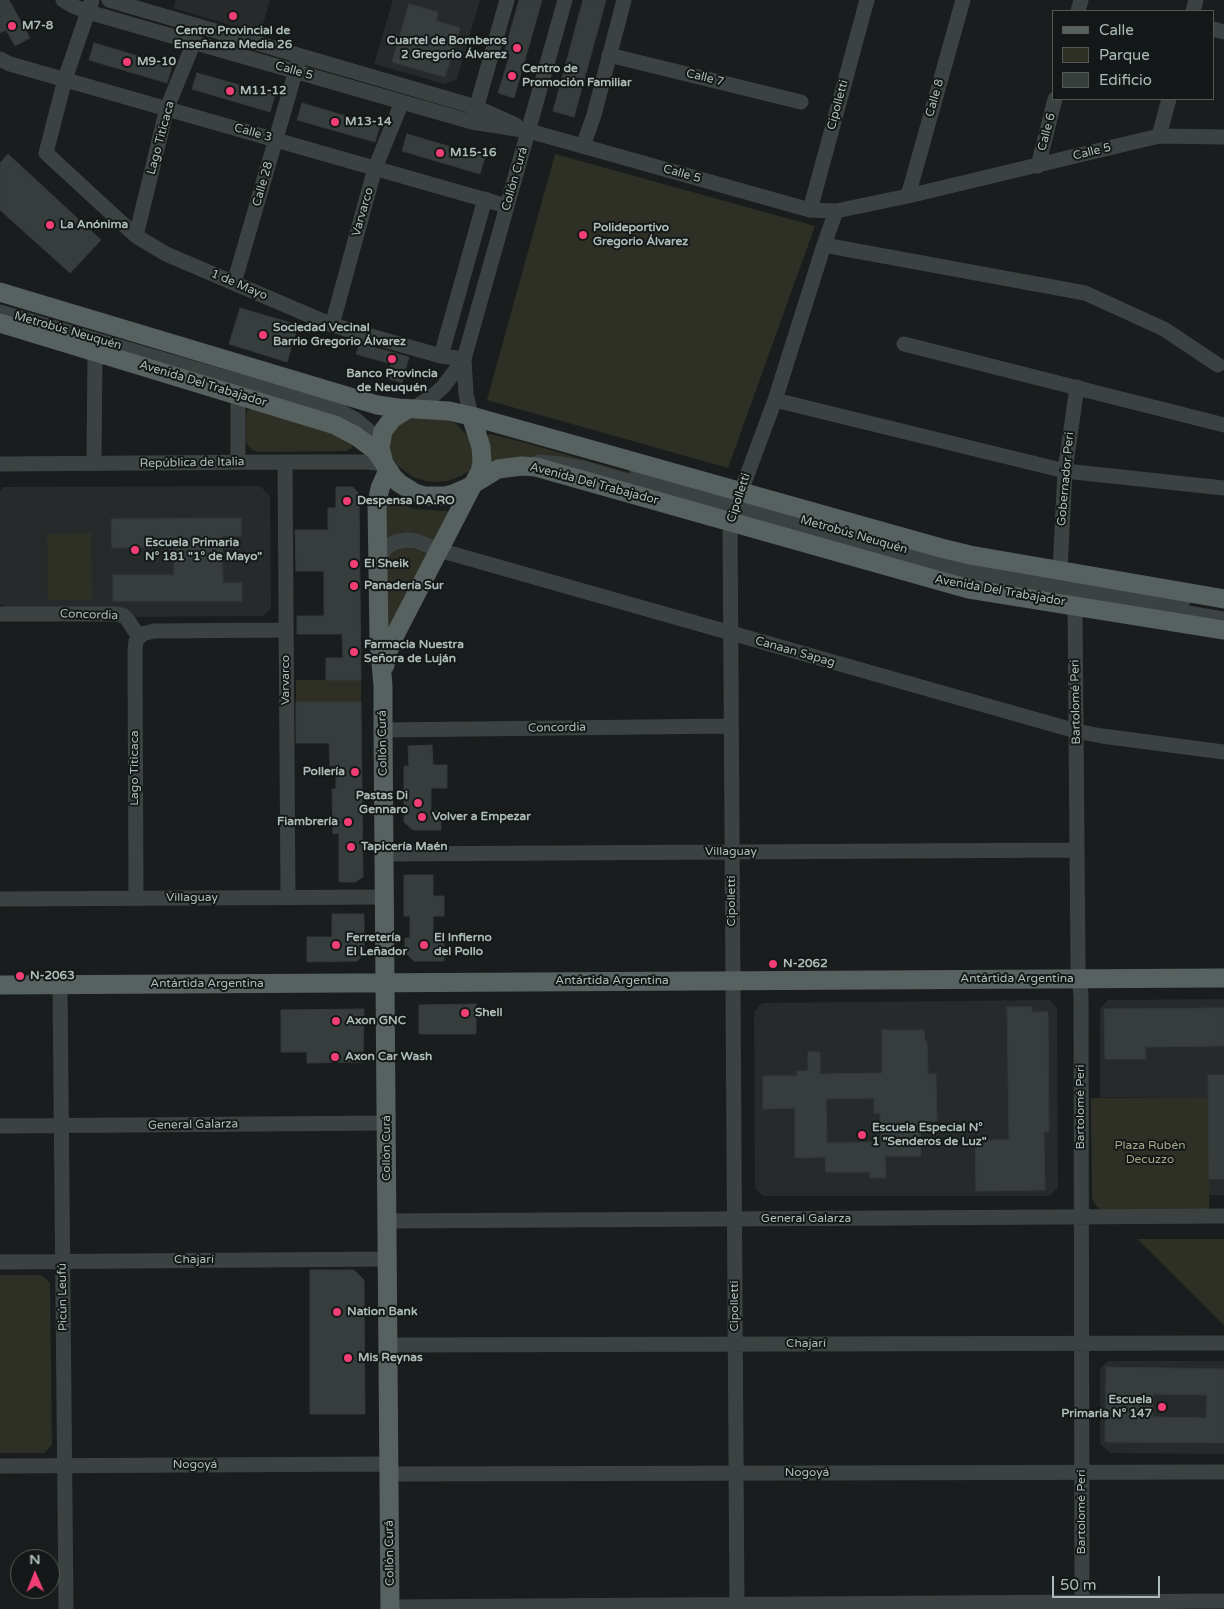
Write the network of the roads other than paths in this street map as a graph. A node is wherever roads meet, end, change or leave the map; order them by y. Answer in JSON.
{"nodes":[{"id":1,"x":63,"y":0,"type":"edge"},
{"id":2,"x":109,"y":0,"type":"edge"},
{"id":3,"x":507,"y":0,"type":"edge"},
{"id":4,"x":565,"y":0,"type":"edge"},
{"id":5,"x":624,"y":0,"type":"edge"},
{"id":6,"x":867,"y":0,"type":"edge"},
{"id":7,"x":963,"y":0,"type":"edge"},
{"id":8,"x":90,"y":6,"type":"edge"},
{"id":9,"x":194,"y":42,"type":"junction"},
{"id":10,"x":609,"y":55,"type":"junction"},
{"id":11,"x":300,"y":56,"type":"junction"},
{"id":12,"x":0,"y":59,"type":"edge"},
{"id":13,"x":296,"y":72,"type":"junction"},
{"id":14,"x":65,"y":79,"type":"junction"},
{"id":15,"x":1055,"y":100,"type":"edge"},
{"id":16,"x":1169,"y":100,"type":"edge"},
{"id":17,"x":402,"y":102,"type":"junction"},
{"id":18,"x":801,"y":102,"type":"dead end"},
{"id":19,"x":167,"y":108,"type":"junction"},
{"id":20,"x":474,"y":115,"type":"junction"},
{"id":21,"x":529,"y":131,"type":"junction"},
{"id":22,"x":1159,"y":136,"type":"junction"},
{"id":23,"x":1224,"y":137,"type":"edge"},
{"id":24,"x":276,"y":140,"type":"junction"},
{"id":25,"x":583,"y":146,"type":"junction"},
{"id":26,"x":1038,"y":166,"type":"junction"},
{"id":27,"x":375,"y":168,"type":"junction"},
{"id":28,"x":908,"y":196,"type":"junction"},
{"id":29,"x":485,"y":199,"type":"junction"},
{"id":30,"x":507,"y":206,"type":"junction"},
{"id":31,"x":810,"y":210,"type":"junction"},
{"id":32,"x":836,"y":211,"type":"junction"},
{"id":33,"x":136,"y":236,"type":"junction"},
{"id":34,"x":824,"y":245,"type":"junction"},
{"id":35,"x":234,"y":283,"type":"junction"},
{"id":36,"x":0,"y":292,"type":"edge"},
{"id":37,"x":0,"y":296,"type":"edge"},
{"id":38,"x":0,"y":302,"type":"edge"},
{"id":39,"x":0,"y":312,"type":"edge"},
{"id":40,"x":0,"y":323,"type":"edge"},
{"id":41,"x":332,"y":326,"type":"junction"},
{"id":42,"x":904,"y":344,"type":"dead end"},
{"id":43,"x":95,"y":352,"type":"junction"},
{"id":44,"x":441,"y":356,"type":"junction"},
{"id":45,"x":464,"y":359,"type":"junction"},
{"id":46,"x":1218,"y":365,"type":"dead end"},
{"id":47,"x":1077,"y":387,"type":"junction"},
{"id":48,"x":232,"y":389,"type":"junction"},
{"id":49,"x":775,"y":400,"type":"junction"},
{"id":50,"x":377,"y":405,"type":"junction"},
{"id":51,"x":408,"y":409,"type":"junction"},
{"id":52,"x":471,"y":416,"type":"junction"},
{"id":53,"x":1224,"y":424,"type":"edge"},
{"id":54,"x":238,"y":462,"type":"junction"},
{"id":55,"x":285,"y":462,"type":"junction"},
{"id":56,"x":382,"y":462,"type":"junction"},
{"id":57,"x":0,"y":464,"type":"edge"},
{"id":58,"x":94,"y":464,"type":"junction"},
{"id":59,"x":1065,"y":471,"type":"junction"},
{"id":60,"x":473,"y":484,"type":"junction"},
{"id":61,"x":1224,"y":488,"type":"edge"},
{"id":62,"x":735,"y":506,"type":"junction"},
{"id":63,"x":439,"y":550,"type":"junction"},
{"id":64,"x":378,"y":560,"type":"junction"},
{"id":65,"x":1060,"y":571,"type":"junction"},
{"id":66,"x":1224,"y":599,"type":"edge"},
{"id":67,"x":1075,"y":605,"type":"junction"},
{"id":68,"x":1224,"y":608,"type":"edge"},
{"id":69,"x":0,"y":614,"type":"edge"},
{"id":70,"x":1224,"y":619,"type":"edge"},
{"id":71,"x":286,"y":630,"type":"junction"},
{"id":72,"x":1224,"y":630,"type":"edge"},
{"id":73,"x":730,"y":634,"type":"junction"},
{"id":74,"x":139,"y":637,"type":"junction"},
{"id":75,"x":383,"y":686,"type":"junction"},
{"id":76,"x":731,"y":726,"type":"junction"},
{"id":77,"x":383,"y":730,"type":"junction"},
{"id":78,"x":1076,"y":731,"type":"junction"},
{"id":79,"x":1224,"y":752,"type":"edge"},
{"id":80,"x":1077,"y":850,"type":"junction"},
{"id":81,"x":732,"y":852,"type":"junction"},
{"id":82,"x":384,"y":854,"type":"junction"},
{"id":83,"x":288,"y":897,"type":"junction"},
{"id":84,"x":385,"y":897,"type":"junction"},
{"id":85,"x":136,"y":899,"type":"junction"},
{"id":86,"x":0,"y":900,"type":"edge"},
{"id":87,"x":1224,"y":978,"type":"edge"},
{"id":88,"x":1080,"y":979,"type":"junction"},
{"id":89,"x":733,"y":981,"type":"junction"},
{"id":90,"x":385,"y":982,"type":"junction"},
{"id":91,"x":0,"y":985,"type":"edge"},
{"id":92,"x":60,"y":985,"type":"junction"},
{"id":93,"x":386,"y":1123,"type":"junction"},
{"id":94,"x":0,"y":1126,"type":"edge"},
{"id":95,"x":62,"y":1126,"type":"junction"},
{"id":96,"x":1224,"y":1216,"type":"edge"},
{"id":97,"x":1081,"y":1217,"type":"junction"},
{"id":98,"x":734,"y":1219,"type":"junction"},
{"id":99,"x":387,"y":1221,"type":"junction"},
{"id":100,"x":388,"y":1259,"type":"junction"},
{"id":101,"x":63,"y":1261,"type":"junction"},
{"id":102,"x":0,"y":1262,"type":"edge"},
{"id":103,"x":1224,"y":1343,"type":"edge"},
{"id":104,"x":735,"y":1344,"type":"junction"},
{"id":105,"x":1081,"y":1344,"type":"junction"},
{"id":106,"x":388,"y":1345,"type":"junction"},
{"id":107,"x":0,"y":1466,"type":"edge"},
{"id":108,"x":65,"y":1466,"type":"junction"},
{"id":109,"x":389,"y":1469,"type":"junction"},
{"id":110,"x":1082,"y":1472,"type":"junction"},
{"id":111,"x":1224,"y":1472,"type":"edge"},
{"id":112,"x":736,"y":1473,"type":"junction"},
{"id":113,"x":1224,"y":1601,"type":"edge"},
{"id":114,"x":1082,"y":1606,"type":"edge"},
{"id":115,"x":737,"y":1607,"type":"edge"},
{"id":116,"x":390,"y":1608,"type":"edge"},
{"id":117,"x":66,"y":1609,"type":"edge"}],
"edges":[{"from":1,"to":8,"type":"street","name":"Calle 5"},
{"from":2,"to":11,"type":"street","name":"Calle 5"},
{"from":3,"to":20,"type":"street"},
{"from":4,"to":21,"type":"street","name":"Collón Curá"},
{"from":5,"to":10,"type":"street"},
{"from":6,"to":31,"type":"street","name":"Cipolletti"},
{"from":7,"to":28,"type":"street","name":"Calle 8"},
{"from":8,"to":9,"type":"street","name":"Calle 5"},
{"from":8,"to":14,"type":"street"},
{"from":9,"to":13,"type":"street","name":"Calle 5"},
{"from":9,"to":19,"type":"street","name":"Lago Titicaca"},
{"from":10,"to":18,"type":"street","name":"Calle 7"},
{"from":10,"to":25,"type":"street"},
{"from":11,"to":13,"type":"street","name":"Calle 28"},
{"from":11,"to":20,"type":"street","name":"Calle 5"},
{"from":12,"to":14,"type":"street","name":"Calle 3"},
{"from":13,"to":17,"type":"street","name":"Calle 5"},
{"from":13,"to":24,"type":"street","name":"Calle 28"},
{"from":14,"to":19,"type":"street","name":"Calle 3"},
{"from":14,"to":33,"type":"street","name":"1 de Mayo"},
{"from":15,"to":26,"type":"street","name":"Calle 6"},
{"from":16,"to":22,"type":"street"},
{"from":17,"to":20,"type":"street","name":"Calle 5"},
{"from":17,"to":27,"type":"street","name":"Varvarco"},
{"from":19,"to":24,"type":"street","name":"Calle 3"},
{"from":19,"to":33,"type":"street","name":"Lago Titicaca"},
{"from":20,"to":21,"type":"street","name":"Calle 5"},
{"from":21,"to":25,"type":"street","name":"Calle 5"},
{"from":21,"to":30,"type":"street","name":"Collón Curá"},
{"from":22,"to":23,"type":"street","name":"Calle 5"},
{"from":22,"to":26,"type":"street","name":"Calle 5"},
{"from":24,"to":27,"type":"street","name":"Calle 3"},
{"from":24,"to":35,"type":"street","name":"Calle 28"},
{"from":25,"to":31,"type":"street","name":"Calle 5"},
{"from":26,"to":28,"type":"street","name":"Calle 5"},
{"from":27,"to":29,"type":"street","name":"Calle 3"},
{"from":27,"to":41,"type":"street","name":"Varvarco"},
{"from":28,"to":32,"type":"street","name":"Calle 5"},
{"from":29,"to":30,"type":"street","name":"Calle 3"},
{"from":29,"to":44,"type":"street","name":"Collón Curá"},
{"from":30,"to":45,"type":"street","name":"Collón Curá"},
{"from":31,"to":32,"type":"street","name":"Calle 5"},
{"from":32,"to":34,"type":"street","name":"Cipolletti"},
{"from":33,"to":35,"type":"street","name":"1 de Mayo"},
{"from":34,"to":46,"type":"street"},
{"from":34,"to":49,"type":"street","name":"Cipolletti"},
{"from":35,"to":41,"type":"street","name":"1 de Mayo"},
{"from":36,"to":50,"type":"main road","name":"Avenida Del Trabajador"},
{"from":37,"to":38,"type":"street"},
{"from":38,"to":50,"type":"street","name":"Metrobús Neuquén"},
{"from":39,"to":56,"type":"street","name":"Metrobús Neuquén"},
{"from":40,"to":43,"type":"main road","name":"Avenida Del Trabajador"},
{"from":41,"to":44,"type":"street","name":"1 de Mayo"},
{"from":42,"to":47,"type":"street"},
{"from":43,"to":48,"type":"main road","name":"Avenida Del Trabajador"},
{"from":43,"to":58,"type":"street"},
{"from":44,"to":45,"type":"street","name":"1 de Mayo"},
{"from":45,"to":51,"type":"street","name":"Collón Curá"},
{"from":45,"to":52,"type":"street","name":"Collón Curá"},
{"from":47,"to":53,"type":"street"},
{"from":47,"to":59,"type":"street","name":"Gobernador Peri"},
{"from":48,"to":48,"type":"street"},
{"from":48,"to":54,"type":"street"},
{"from":48,"to":56,"type":"main road","name":"Avenida Del Trabajador"},
{"from":49,"to":59,"type":"street"},
{"from":49,"to":62,"type":"street","name":"Cipolletti"},
{"from":50,"to":51,"type":"main road","name":"Avenida Del Trabajador"},
{"from":51,"to":52,"type":"main road","name":"Avenida Del Trabajador"},
{"from":51,"to":56,"type":"main road","name":"Collón Curá"},
{"from":52,"to":60,"type":"main road","name":"Collón Curá"},
{"from":52,"to":62,"type":"main road","name":"Avenida Del Trabajador"},
{"from":54,"to":55,"type":"street","name":"República de Italia"},
{"from":54,"to":58,"type":"street","name":"República de Italia"},
{"from":55,"to":56,"type":"street","name":"República de Italia"},
{"from":55,"to":71,"type":"street","name":"Varvarco"},
{"from":56,"to":60,"type":"main road","name":"Avenida Del Trabajador"},
{"from":56,"to":64,"type":"main road","name":"Collón Curá"},
{"from":57,"to":58,"type":"street","name":"República de Italia"},
{"from":59,"to":61,"type":"street"},
{"from":59,"to":65,"type":"street","name":"Gobernador Peri"},
{"from":60,"to":62,"type":"main road","name":"Avenida Del Trabajador"},
{"from":60,"to":63,"type":"main road","name":"Collón Curá"},
{"from":62,"to":65,"type":"main road","name":"Avenida Del Trabajador"},
{"from":62,"to":67,"type":"main road","name":"Avenida Del Trabajador"},
{"from":62,"to":68,"type":"street","name":"Metrobús Neuquén"},
{"from":62,"to":70,"type":"street","name":"Metrobús Neuquén"},
{"from":62,"to":73,"type":"street","name":"Cipolletti"},
{"from":63,"to":64,"type":"street","name":"Canaan Sapag"},
{"from":63,"to":73,"type":"street","name":"Canaan Sapag"},
{"from":63,"to":75,"type":"main road","name":"Collón Curá"},
{"from":64,"to":75,"type":"main road","name":"Collón Curá"},
{"from":65,"to":66,"type":"main road","name":"Avenida Del Trabajador"},
{"from":67,"to":72,"type":"main road","name":"Avenida Del Trabajador"},
{"from":67,"to":78,"type":"street","name":"Bartolomé Peri"},
{"from":69,"to":74,"type":"street","name":"Concordia"},
{"from":71,"to":74,"type":"street"},
{"from":71,"to":83,"type":"street","name":"Varvarco"},
{"from":73,"to":76,"type":"street","name":"Cipolletti"},
{"from":73,"to":78,"type":"street","name":"Canaan Sapag"},
{"from":74,"to":85,"type":"street","name":"Lago Titicaca"},
{"from":75,"to":77,"type":"main road","name":"Collón Curá"},
{"from":76,"to":77,"type":"street","name":"Concordia"},
{"from":76,"to":81,"type":"street","name":"Cipolletti"},
{"from":77,"to":82,"type":"main road","name":"Collón Curá"},
{"from":78,"to":79,"type":"street","name":"Canaan Sapag"},
{"from":78,"to":80,"type":"street","name":"Bartolomé Peri"},
{"from":80,"to":81,"type":"street","name":"Villaguay"},
{"from":80,"to":88,"type":"street","name":"Bartolomé Peri"},
{"from":81,"to":82,"type":"street","name":"Villaguay"},
{"from":81,"to":89,"type":"street","name":"Cipolletti"},
{"from":82,"to":84,"type":"main road","name":"Collón Curá"},
{"from":83,"to":84,"type":"street","name":"Villaguay"},
{"from":83,"to":85,"type":"street","name":"Villaguay"},
{"from":84,"to":90,"type":"main road","name":"Collón Curá"},
{"from":85,"to":86,"type":"street","name":"Villaguay"},
{"from":87,"to":88,"type":"main road","name":"Antártida Argentina"},
{"from":88,"to":89,"type":"main road","name":"Antártida Argentina"},
{"from":88,"to":97,"type":"street","name":"Bartolomé Peri"},
{"from":89,"to":90,"type":"main road","name":"Antártida Argentina"},
{"from":89,"to":98,"type":"street","name":"Cipolletti"},
{"from":90,"to":92,"type":"main road","name":"Antártida Argentina"},
{"from":90,"to":93,"type":"main road","name":"Collón Curá"},
{"from":91,"to":92,"type":"main road","name":"Antártida Argentina"},
{"from":92,"to":95,"type":"street","name":"Picún Leufú"},
{"from":93,"to":95,"type":"street","name":"General Galarza"},
{"from":93,"to":99,"type":"main road","name":"Collón Curá"},
{"from":94,"to":95,"type":"street","name":"General Galarza"},
{"from":95,"to":101,"type":"street","name":"Picún Leufú"},
{"from":96,"to":97,"type":"street","name":"General Galarza"},
{"from":97,"to":98,"type":"street","name":"General Galarza"},
{"from":97,"to":105,"type":"street","name":"Bartolomé Peri"},
{"from":98,"to":99,"type":"street","name":"General Galarza"},
{"from":98,"to":104,"type":"street","name":"Cipolletti"},
{"from":99,"to":100,"type":"main road","name":"Collón Curá"},
{"from":100,"to":101,"type":"street","name":"Chajarí"},
{"from":100,"to":106,"type":"main road","name":"Collón Curá"},
{"from":101,"to":102,"type":"street","name":"Chajarí"},
{"from":101,"to":108,"type":"street","name":"Picún Leufú"},
{"from":103,"to":105,"type":"street","name":"Chajarí"},
{"from":104,"to":105,"type":"street","name":"Chajarí"},
{"from":104,"to":106,"type":"street","name":"Chajarí"},
{"from":104,"to":112,"type":"street","name":"Cipolletti"},
{"from":105,"to":110,"type":"street","name":"Bartolomé Peri"},
{"from":106,"to":109,"type":"main road","name":"Collón Curá"},
{"from":107,"to":108,"type":"street","name":"Nogoyá"},
{"from":108,"to":109,"type":"street","name":"Nogoyá"},
{"from":108,"to":117,"type":"street","name":"Picún Leufú"},
{"from":109,"to":112,"type":"street","name":"Nogoyá"},
{"from":109,"to":116,"type":"main road","name":"Collón Curá"},
{"from":110,"to":111,"type":"street","name":"Nogoyá"},
{"from":110,"to":112,"type":"street","name":"Nogoyá"},
{"from":110,"to":114,"type":"street","name":"Bartolomé Peri"},
{"from":112,"to":115,"type":"street","name":"Cipolletti"},
{"from":113,"to":114,"type":"street"},
{"from":114,"to":115,"type":"street"},
{"from":115,"to":116,"type":"street"}]}
